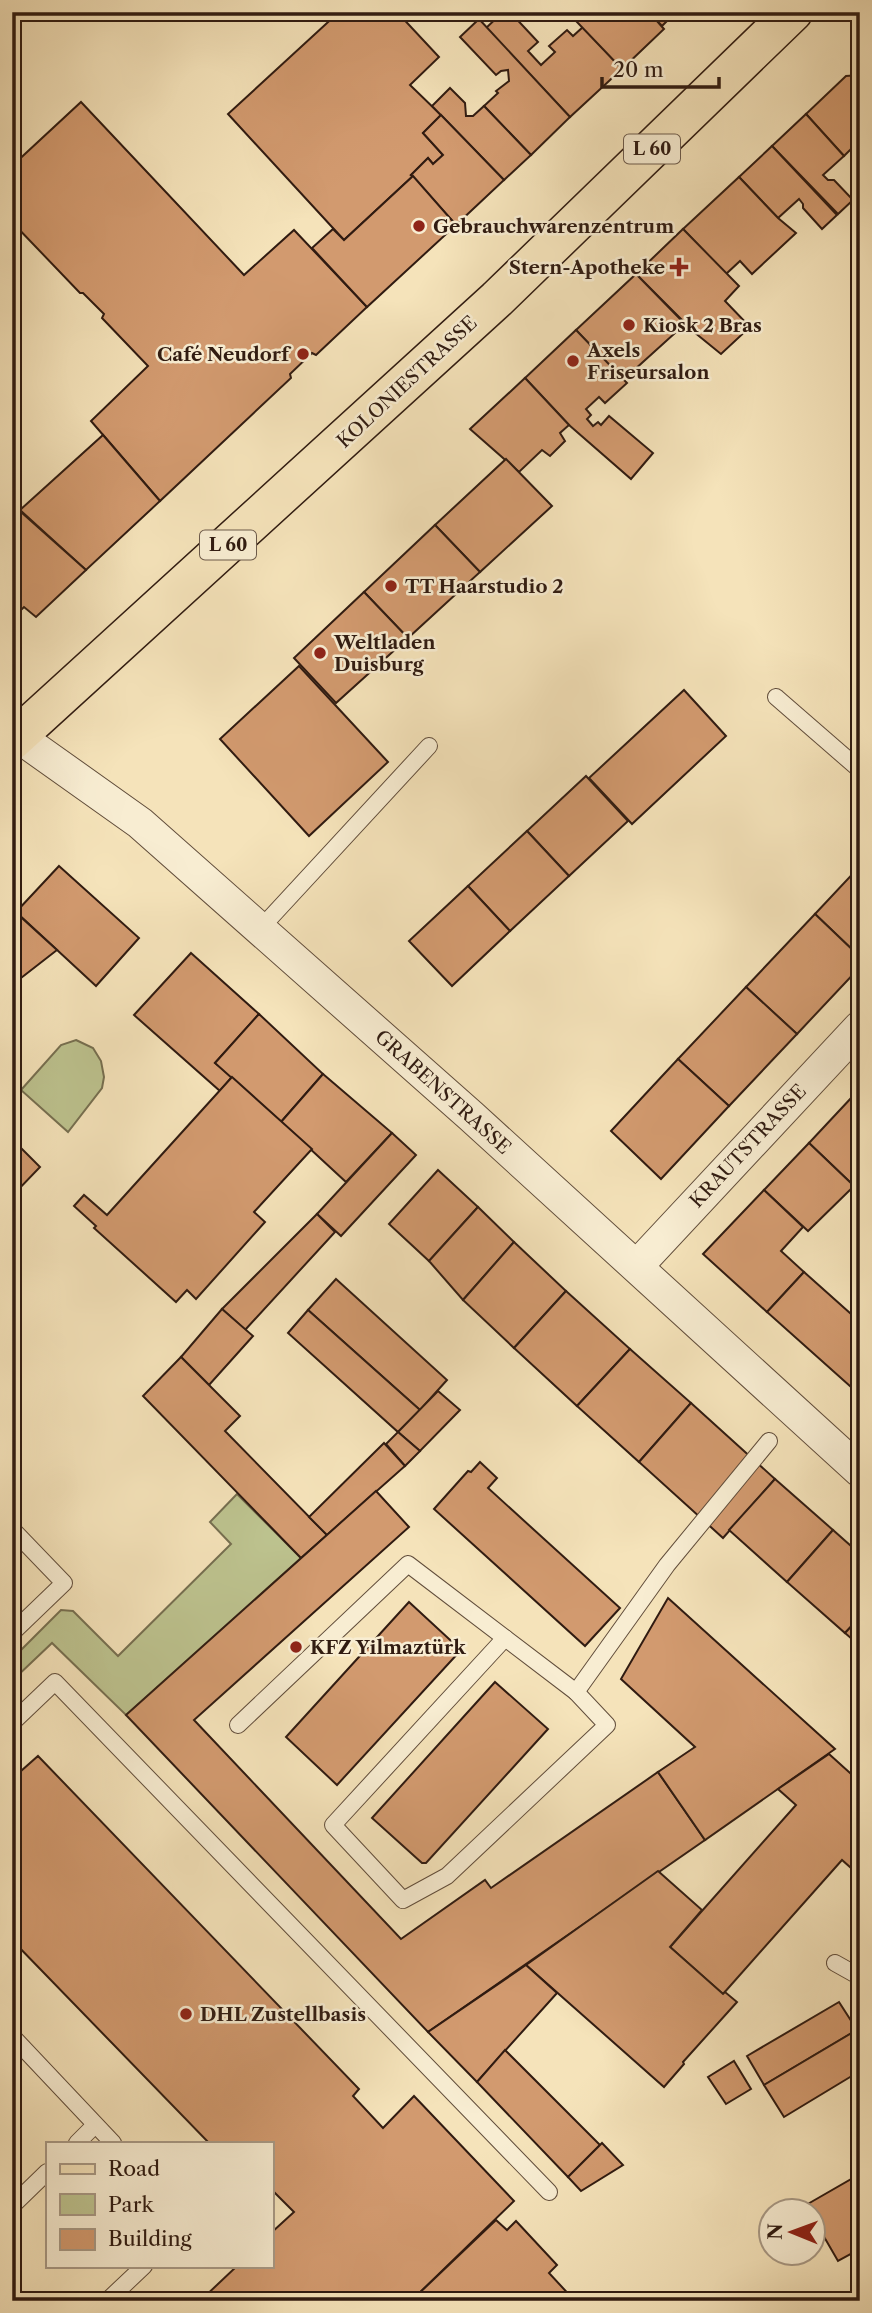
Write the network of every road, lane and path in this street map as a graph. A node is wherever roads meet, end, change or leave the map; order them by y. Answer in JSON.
{"nodes":[{"id":1,"x":793,"y":12,"type":"edge"},
{"id":2,"x":776,"y":697,"type":"dead end"},
{"id":3,"x":14,"y":736,"type":"edge"},
{"id":4,"x":429,"y":746,"type":"dead end"},
{"id":5,"x":860,"y":770,"type":"edge"},
{"id":6,"x":260,"y":929,"type":"junction"},
{"id":7,"x":860,"y":1027,"type":"edge"},
{"id":8,"x":637,"y":1266,"type":"junction"},
{"id":9,"x":769,"y":1441,"type":"dead end"},
{"id":10,"x":860,"y":1471,"type":"edge"},
{"id":11,"x":12,"y":1529,"type":"edge"},
{"id":12,"x":12,"y":1633,"type":"edge"},
{"id":13,"x":505,"y":1638,"type":"junction"},
{"id":14,"x":576,"y":1692,"type":"junction"},
{"id":15,"x":12,"y":1723,"type":"edge"},
{"id":16,"x":238,"y":1726,"type":"dead end"},
{"id":17,"x":835,"y":1964,"type":"dead end"},
{"id":18,"x":860,"y":1977,"type":"edge"},
{"id":19,"x":12,"y":2036,"type":"edge"},
{"id":20,"x":96,"y":2125,"type":"junction"},
{"id":21,"x":78,"y":2142,"type":"edge"},
{"id":22,"x":112,"y":2142,"type":"edge"},
{"id":23,"x":46,"y":2173,"type":"edge"},
{"id":24,"x":549,"y":2192,"type":"dead end"},
{"id":25,"x":12,"y":2206,"type":"edge"},
{"id":26,"x":142,"y":2268,"type":"edge"},
{"id":27,"x":107,"y":2301,"type":"edge"}],
"edges":[{"from":1,"to":3,"type":"main road","name":"KOLONIESTRASSE","number":"L 60"},
{"from":2,"to":5,"type":"lane"},
{"from":3,"to":6,"type":"street","name":"GRABENSTRASSE"},
{"from":4,"to":6,"type":"lane"},
{"from":6,"to":8,"type":"street","name":"GRABENSTRASSE"},
{"from":7,"to":8,"type":"street","name":"KRAUTSTRASSE"},
{"from":8,"to":10,"type":"street","name":"GRABENSTRASSE"},
{"from":9,"to":14,"type":"lane"},
{"from":11,"to":12,"type":"lane"},
{"from":13,"to":14,"type":"lane"},
{"from":13,"to":14,"type":"lane"},
{"from":13,"to":16,"type":"lane"},
{"from":15,"to":24,"type":"lane"},
{"from":17,"to":18,"type":"lane"},
{"from":19,"to":20,"type":"lane"},
{"from":20,"to":21,"type":"lane"},
{"from":20,"to":22,"type":"lane"},
{"from":23,"to":25,"type":"lane"},
{"from":26,"to":27,"type":"lane"}]}
